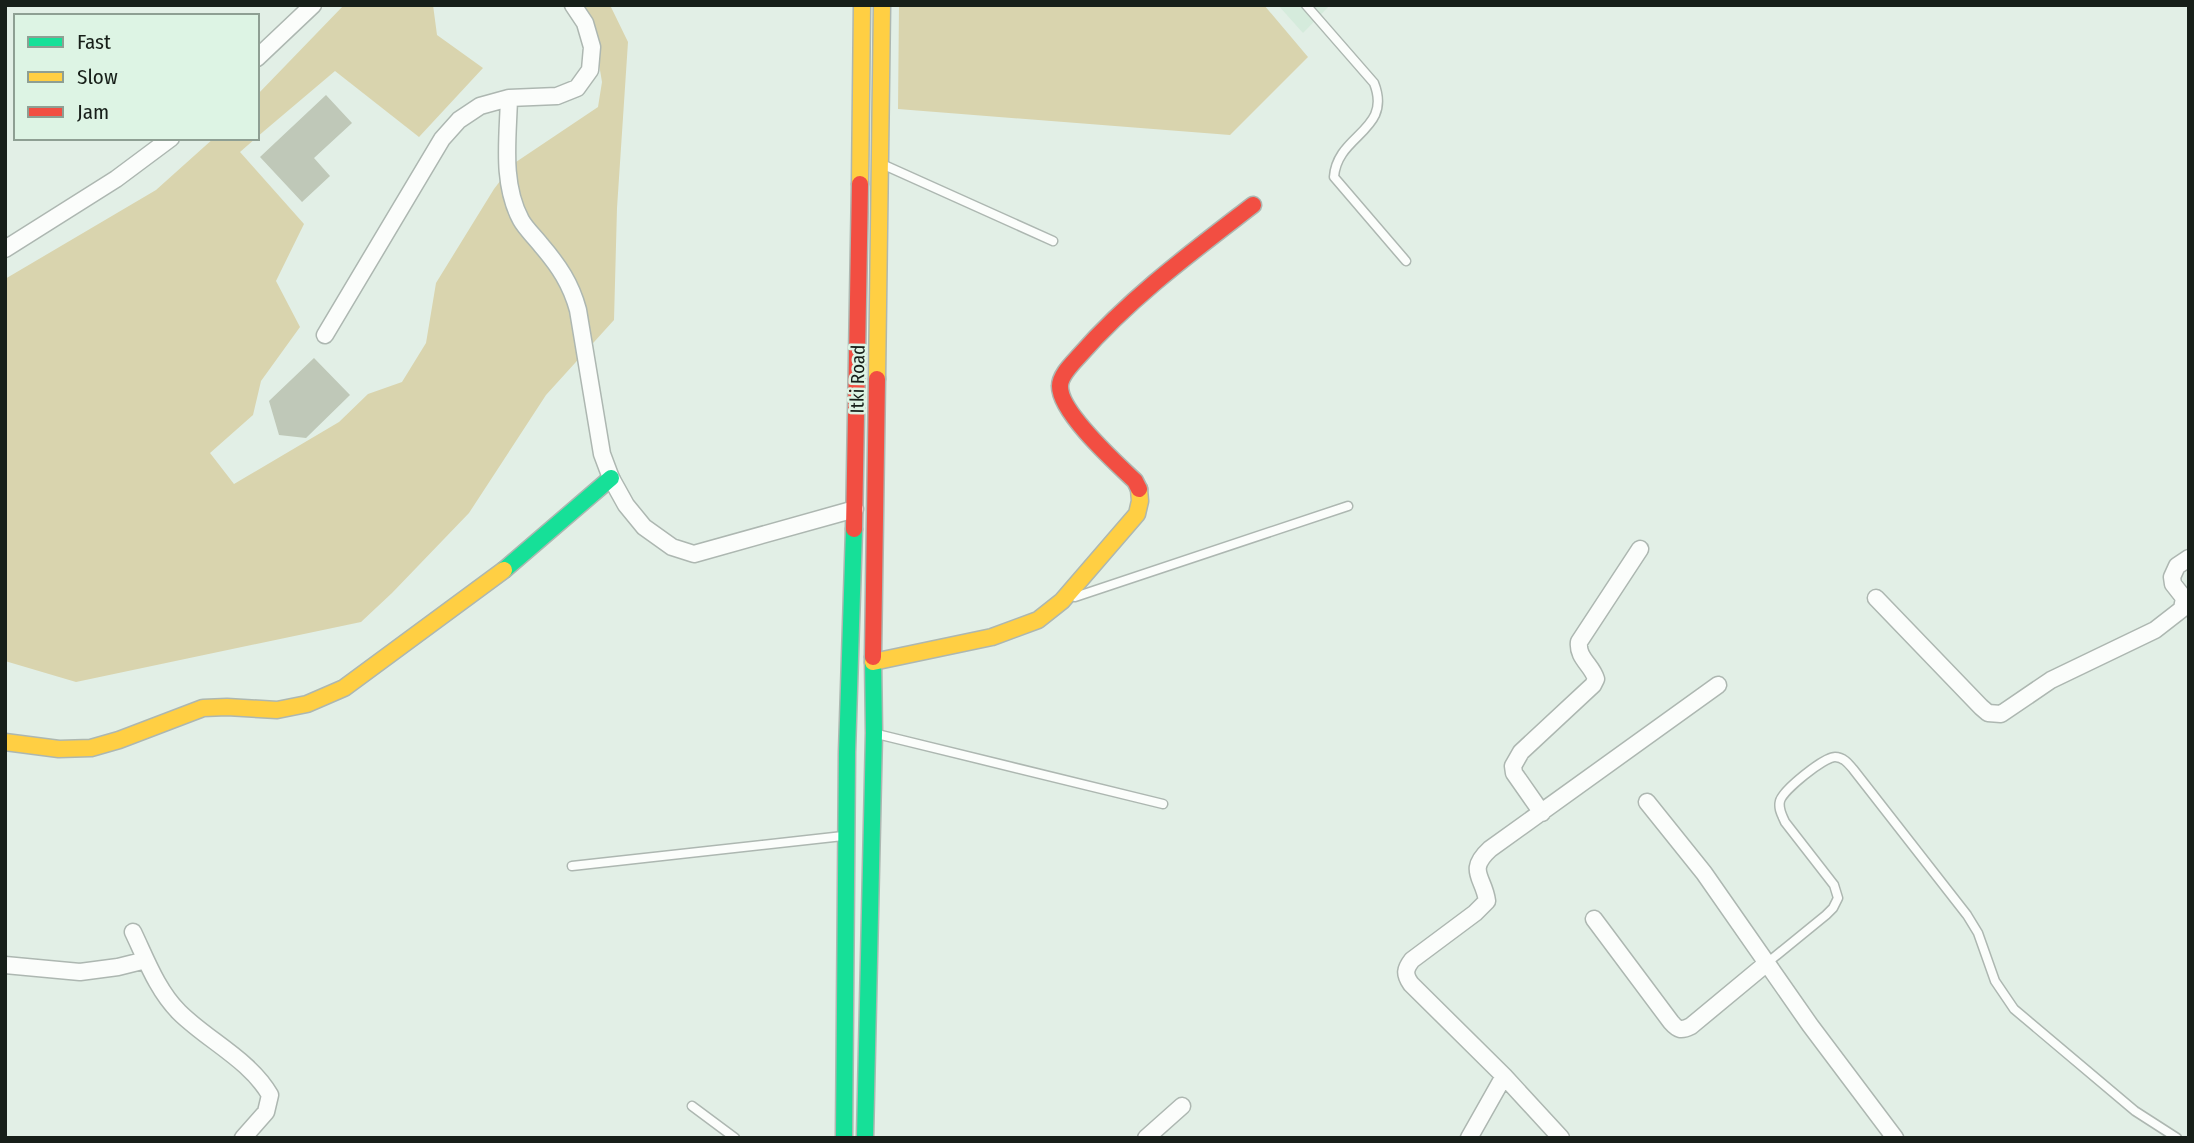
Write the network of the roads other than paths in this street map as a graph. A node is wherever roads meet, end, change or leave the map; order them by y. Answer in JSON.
{"nodes":[{"id":1,"x":313,"y":5,"type":"edge"},
{"id":2,"x":573,"y":5,"type":"edge"},
{"id":3,"x":862,"y":5,"type":"edge"},
{"id":4,"x":882,"y":5,"type":"edge"},
{"id":5,"x":1306,"y":5,"type":"edge"},
{"id":6,"x":259,"y":56,"type":"edge"},
{"id":7,"x":509,"y":98,"type":"junction"},
{"id":8,"x":168,"y":140,"type":"edge"},
{"id":9,"x":881,"y":164,"type":"junction"},
{"id":10,"x":1253,"y":205,"type":"dead end"},
{"id":11,"x":1053,"y":240,"type":"dead end"},
{"id":12,"x":5,"y":249,"type":"edge"},
{"id":13,"x":1406,"y":261,"type":"dead end"},
{"id":14,"x":325,"y":335,"type":"dead end"},
{"id":15,"x":611,"y":478,"type":"junction"},
{"id":16,"x":1348,"y":506,"type":"dead end"},
{"id":17,"x":855,"y":509,"type":"junction"},
{"id":18,"x":1640,"y":549,"type":"dead end"},
{"id":19,"x":2189,"y":558,"type":"edge"},
{"id":20,"x":1876,"y":598,"type":"dead end"},
{"id":21,"x":1062,"y":601,"type":"junction"},
{"id":22,"x":2187,"y":606,"type":"edge"},
{"id":23,"x":873,"y":662,"type":"junction"},
{"id":24,"x":1718,"y":685,"type":"dead end"},
{"id":25,"x":874,"y":733,"type":"junction"},
{"id":26,"x":5,"y":742,"type":"edge"},
{"id":27,"x":1647,"y":802,"type":"dead end"},
{"id":28,"x":1163,"y":804,"type":"dead end"},
{"id":29,"x":1542,"y":813,"type":"junction"},
{"id":30,"x":846,"y":835,"type":"junction"},
{"id":31,"x":572,"y":866,"type":"dead end"},
{"id":32,"x":1594,"y":919,"type":"dead end"},
{"id":33,"x":133,"y":932,"type":"dead end"},
{"id":34,"x":146,"y":960,"type":"junction"},
{"id":35,"x":1767,"y":963,"type":"junction"},
{"id":36,"x":5,"y":965,"type":"edge"},
{"id":37,"x":1504,"y":1076,"type":"junction"},
{"id":38,"x":692,"y":1105,"type":"dead end"},
{"id":39,"x":1182,"y":1106,"type":"dead end"},
{"id":40,"x":243,"y":1138,"type":"edge"},
{"id":41,"x":735,"y":1138,"type":"edge"},
{"id":42,"x":844,"y":1138,"type":"edge"},
{"id":43,"x":865,"y":1138,"type":"edge"},
{"id":44,"x":1146,"y":1138,"type":"edge"},
{"id":45,"x":1469,"y":1138,"type":"edge"},
{"id":46,"x":1561,"y":1138,"type":"edge"},
{"id":47,"x":1895,"y":1138,"type":"edge"},
{"id":48,"x":2177,"y":1138,"type":"edge"}],
"edges":[{"from":1,"to":6,"type":"street"},
{"from":2,"to":7,"type":"street"},
{"from":3,"to":17,"type":"main road","name":"Itki Road"},
{"from":4,"to":9,"type":"main road"},
{"from":5,"to":13,"type":"lane"},
{"from":7,"to":14,"type":"street"},
{"from":7,"to":15,"type":"street"},
{"from":8,"to":12,"type":"street"},
{"from":9,"to":11,"type":"lane"},
{"from":9,"to":23,"type":"main road"},
{"from":10,"to":21,"type":"main road"},
{"from":15,"to":17,"type":"street"},
{"from":15,"to":26,"type":"main road"},
{"from":16,"to":21,"type":"lane"},
{"from":17,"to":30,"type":"main road","name":"Itki Road"},
{"from":18,"to":29,"type":"street"},
{"from":19,"to":22,"type":"street"},
{"from":20,"to":22,"type":"street"},
{"from":21,"to":23,"type":"main road"},
{"from":23,"to":25,"type":"main road"},
{"from":24,"to":29,"type":"street"},
{"from":25,"to":28,"type":"lane"},
{"from":25,"to":43,"type":"main road"},
{"from":27,"to":35,"type":"street"},
{"from":29,"to":37,"type":"street"},
{"from":30,"to":31,"type":"lane"},
{"from":30,"to":42,"type":"main road","name":"Itki Road"},
{"from":32,"to":35,"type":"street"},
{"from":33,"to":34,"type":"street"},
{"from":34,"to":36,"type":"street"},
{"from":34,"to":40,"type":"street"},
{"from":35,"to":47,"type":"street"},
{"from":35,"to":48,"type":"lane"},
{"from":37,"to":45,"type":"street"},
{"from":37,"to":46,"type":"street"},
{"from":38,"to":41,"type":"lane"},
{"from":39,"to":44,"type":"street"}]}
